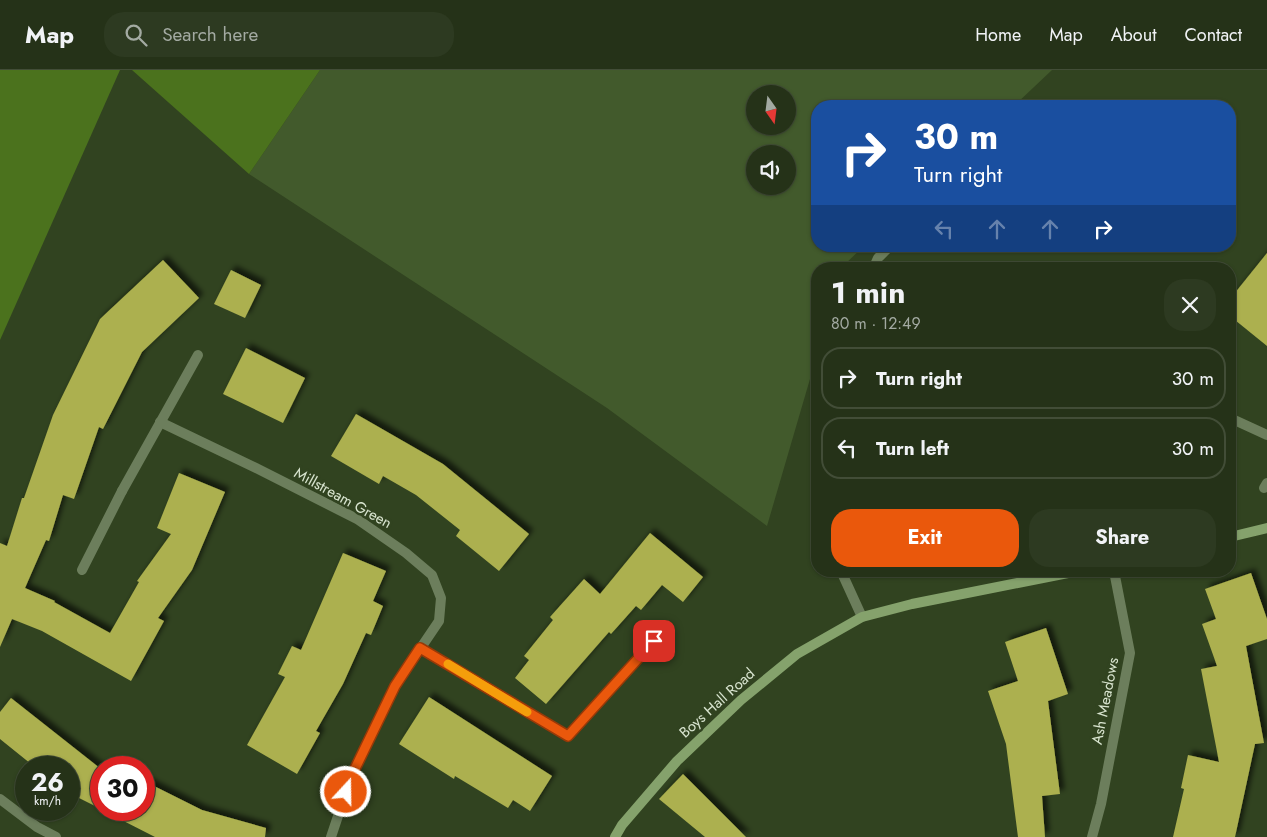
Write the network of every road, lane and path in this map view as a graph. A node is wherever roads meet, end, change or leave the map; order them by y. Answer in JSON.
{"nodes":[{"id":1,"x":884,"y":252,"type":"edge"},
{"id":2,"x":876,"y":262,"type":"edge"},
{"id":3,"x":198,"y":355,"type":"dead end"},
{"id":4,"x":1236,"y":421,"type":"edge"},
{"id":5,"x":160,"y":422,"type":"junction"},
{"id":6,"x":1267,"y":435,"type":"edge"},
{"id":7,"x":1267,"y":528,"type":"edge"},
{"id":8,"x":1236,"y":536,"type":"edge"},
{"id":9,"x":82,"y":570,"type":"dead end"},
{"id":10,"x":844,"y":577,"type":"edge"},
{"id":11,"x":1048,"y":577,"type":"edge"},
{"id":12,"x":1115,"y":577,"type":"edge"},
{"id":13,"x":862,"y":617,"type":"junction"},
{"id":14,"x":654,"y":641,"type":"dead end"},
{"id":15,"x":420,"y":648,"type":"junction"},
{"id":16,"x":0,"y":799,"type":"edge"},
{"id":17,"x":56,"y":837,"type":"edge"},
{"id":18,"x":331,"y":837,"type":"edge"},
{"id":19,"x":616,"y":837,"type":"edge"},
{"id":20,"x":1092,"y":837,"type":"edge"}],
"edges":[{"from":1,"to":2,"type":"street"},
{"from":3,"to":5,"type":"street"},
{"from":4,"to":6,"type":"street"},
{"from":5,"to":9,"type":"street"},
{"from":5,"to":15,"type":"street","name":"Millstream Green"},
{"from":7,"to":8,"type":"street"},
{"from":10,"to":13,"type":"street"},
{"from":11,"to":13,"type":"street","name":"Boys Hall Road"},
{"from":12,"to":20,"type":"street","name":"Ash Meadows"},
{"from":13,"to":19,"type":"street","name":"Boys Hall Road"},
{"from":14,"to":15,"type":"street"},
{"from":15,"to":18,"type":"street","name":"Millstream Green"},
{"from":16,"to":17,"type":"street"}]}
